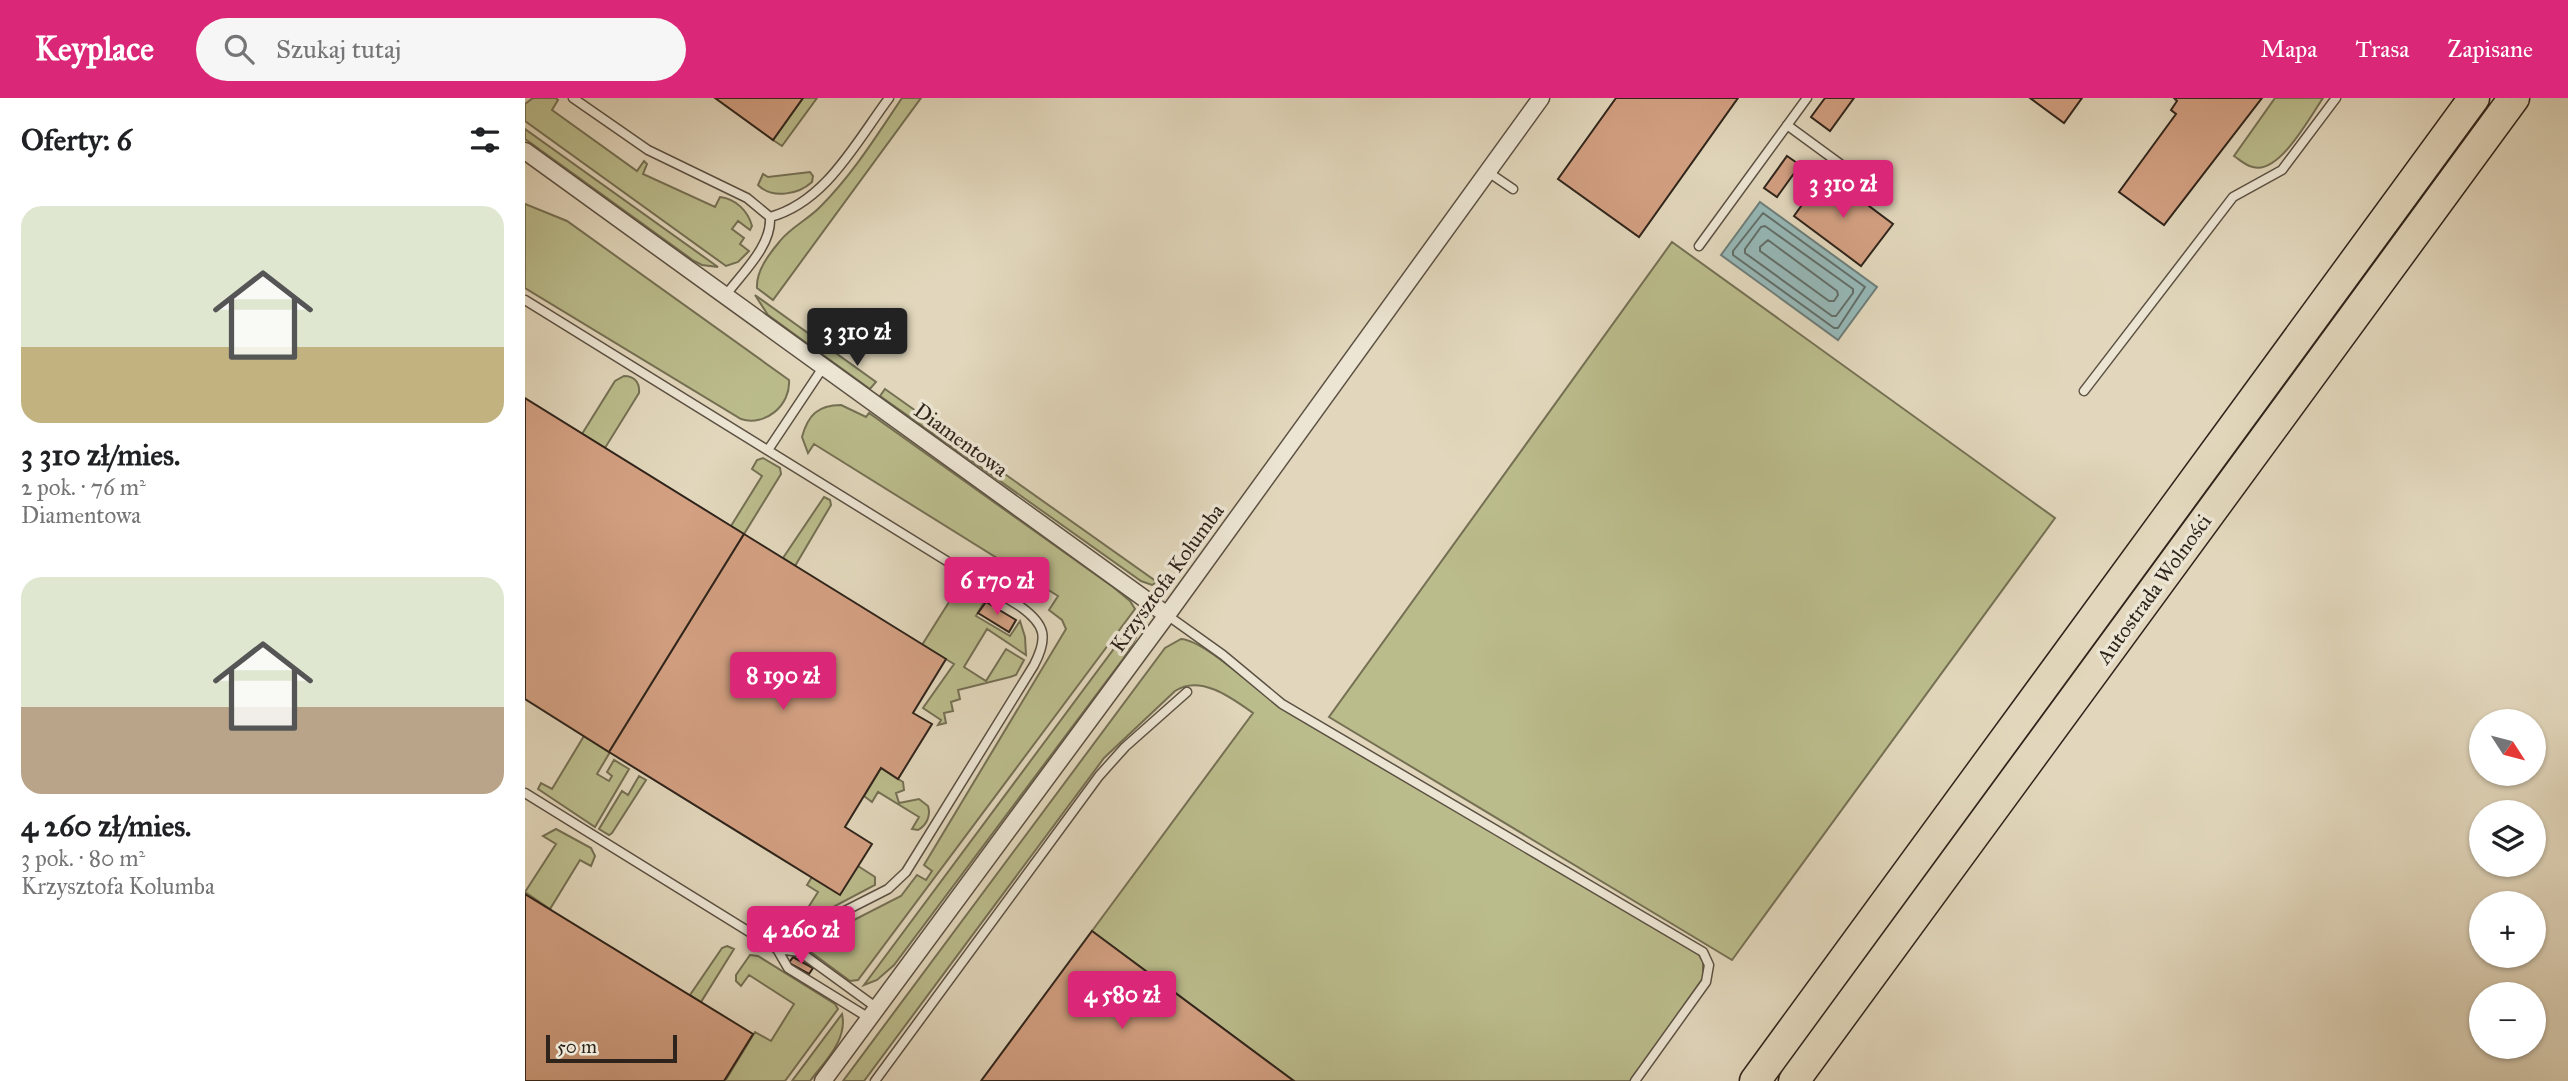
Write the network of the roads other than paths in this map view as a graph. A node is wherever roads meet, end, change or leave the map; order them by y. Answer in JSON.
{"nodes":[{"id":1,"x":573,"y":98,"type":"edge"},
{"id":2,"x":888,"y":98,"type":"edge"},
{"id":3,"x":1541,"y":98,"type":"edge"},
{"id":4,"x":1807,"y":98,"type":"edge"},
{"id":5,"x":2336,"y":98,"type":"edge"},
{"id":6,"x":2474,"y":98,"type":"edge"},
{"id":7,"x":2514,"y":98,"type":"edge"},
{"id":8,"x":1787,"y":125,"type":"junction"},
{"id":9,"x":525,"y":151,"type":"edge"},
{"id":10,"x":1843,"y":166,"type":"dead end"},
{"id":11,"x":1488,"y":172,"type":"junction"},
{"id":12,"x":1513,"y":189,"type":"dead end"},
{"id":13,"x":770,"y":217,"type":"junction"},
{"id":14,"x":1699,"y":246,"type":"dead end"},
{"id":15,"x":726,"y":295,"type":"junction"},
{"id":16,"x":525,"y":300,"type":"edge"},
{"id":17,"x":824,"y":366,"type":"junction"},
{"id":18,"x":2084,"y":391,"type":"dead end"},
{"id":19,"x":768,"y":450,"type":"junction"},
{"id":20,"x":1167,"y":615,"type":"junction"},
{"id":21,"x":1187,"y":692,"type":"dead end"},
{"id":22,"x":525,"y":793,"type":"edge"},
{"id":23,"x":776,"y":948,"type":"junction"},
{"id":24,"x":873,"y":1013,"type":"junction"},
{"id":25,"x":823,"y":1081,"type":"edge"},
{"id":26,"x":874,"y":1081,"type":"edge"},
{"id":27,"x":1635,"y":1081,"type":"edge"},
{"id":28,"x":1755,"y":1081,"type":"edge"},
{"id":29,"x":1794,"y":1081,"type":"edge"}],
"edges":[{"from":1,"to":13,"type":"lane"},
{"from":2,"to":13,"type":"lane"},
{"from":3,"to":11,"type":"street","name":"Krzysztofa Kolumba"},
{"from":4,"to":8,"type":"lane"},
{"from":5,"to":18,"type":"lane"},
{"from":6,"to":28,"type":"highway","name":"Autostrada Wolności"},
{"from":7,"to":29,"type":"highway","name":"Autostrada Wolności"},
{"from":8,"to":10,"type":"lane"},
{"from":8,"to":14,"type":"lane"},
{"from":9,"to":15,"type":"street","name":"Diamentowa"},
{"from":11,"to":12,"type":"lane"},
{"from":11,"to":20,"type":"street","name":"Krzysztofa Kolumba"},
{"from":13,"to":15,"type":"lane"},
{"from":15,"to":17,"type":"street","name":"Diamentowa"},
{"from":16,"to":19,"type":"lane"},
{"from":17,"to":19,"type":"lane"},
{"from":17,"to":20,"type":"street","name":"Diamentowa"},
{"from":19,"to":23,"type":"lane"},
{"from":20,"to":24,"type":"street","name":"Krzysztofa Kolumba"},
{"from":20,"to":27,"type":"lane"},
{"from":21,"to":26,"type":"lane"},
{"from":22,"to":23,"type":"lane"},
{"from":23,"to":24,"type":"lane"},
{"from":23,"to":24,"type":"lane"},
{"from":24,"to":25,"type":"street","name":"Krzysztofa Kolumba"}]}
